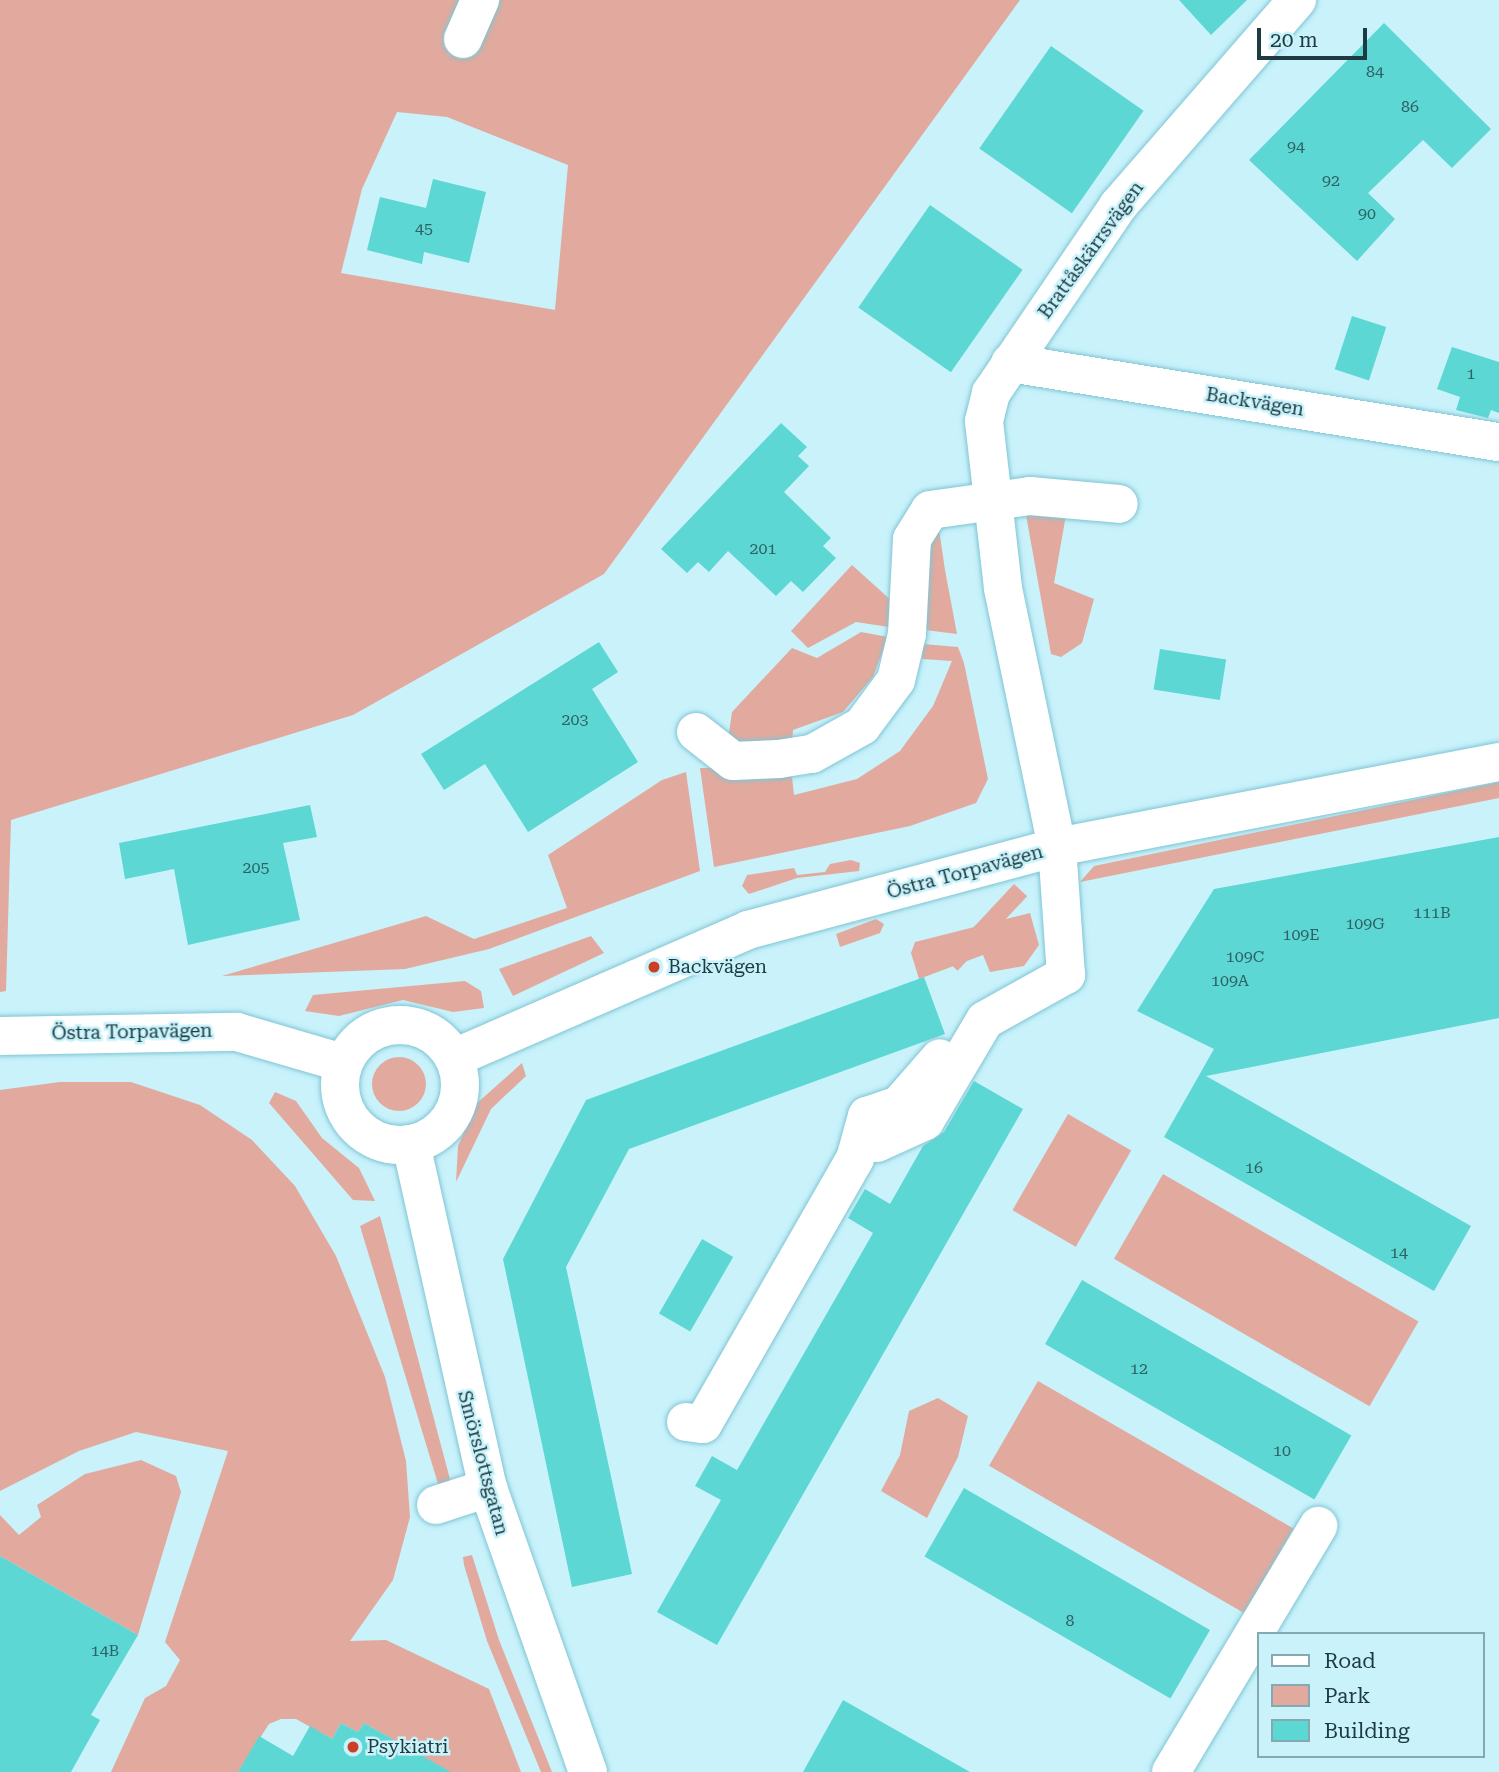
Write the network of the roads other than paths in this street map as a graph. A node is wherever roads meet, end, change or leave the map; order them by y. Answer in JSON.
{"nodes":[{"id":1,"x":480,"y":0,"type":"edge"},
{"id":2,"x":1297,"y":0,"type":"edge"},
{"id":3,"x":463,"y":39,"type":"dead end"},
{"id":4,"x":1010,"y":363,"type":"junction"},
{"id":5,"x":1499,"y":442,"type":"edge"},
{"id":6,"x":992,"y":500,"type":"junction"},
{"id":7,"x":1119,"y":504,"type":"dead end"},
{"id":8,"x":696,"y":733,"type":"dead end"},
{"id":9,"x":1499,"y":762,"type":"edge"},
{"id":10,"x":1057,"y":847,"type":"junction"},
{"id":11,"x":0,"y":1036,"type":"edge"},
{"id":12,"x":969,"y":1040,"type":"junction"},
{"id":13,"x":454,"y":1058,"type":"junction"},
{"id":14,"x":343,"y":1063,"type":"junction"},
{"id":15,"x":877,"y":1143,"type":"dead end"},
{"id":16,"x":411,"y":1144,"type":"junction"},
{"id":17,"x":686,"y":1422,"type":"dead end"},
{"id":18,"x":488,"y":1488,"type":"junction"},
{"id":19,"x":436,"y":1505,"type":"dead end"},
{"id":20,"x":1318,"y":1526,"type":"dead end"},
{"id":21,"x":588,"y":1772,"type":"edge"},
{"id":22,"x":1171,"y":1772,"type":"edge"}],
"edges":[{"from":1,"to":3,"type":"street"},
{"from":2,"to":4,"type":"street","name":"Brattåskärrsvägen"},
{"from":4,"to":5,"type":"street","name":"Backvägen"},
{"from":4,"to":6,"type":"street","name":"Brattåskärrsvägen"},
{"from":6,"to":7,"type":"street"},
{"from":6,"to":8,"type":"street"},
{"from":6,"to":10,"type":"street","name":"Brattåskärrsvägen"},
{"from":9,"to":10,"type":"street","name":"Östra Torpavägen"},
{"from":10,"to":12,"type":"street"},
{"from":10,"to":13,"type":"street","name":"Östra Torpavägen"},
{"from":11,"to":14,"type":"street","name":"Östra Torpavägen"},
{"from":12,"to":15,"type":"street"},
{"from":12,"to":17,"type":"street"},
{"from":13,"to":14,"type":"street"},
{"from":13,"to":16,"type":"street"},
{"from":14,"to":16,"type":"street"},
{"from":16,"to":18,"type":"street","name":"Smörslottsgatan"},
{"from":18,"to":19,"type":"street"},
{"from":18,"to":21,"type":"street","name":"Smörslottsgatan"},
{"from":20,"to":22,"type":"street"}]}
